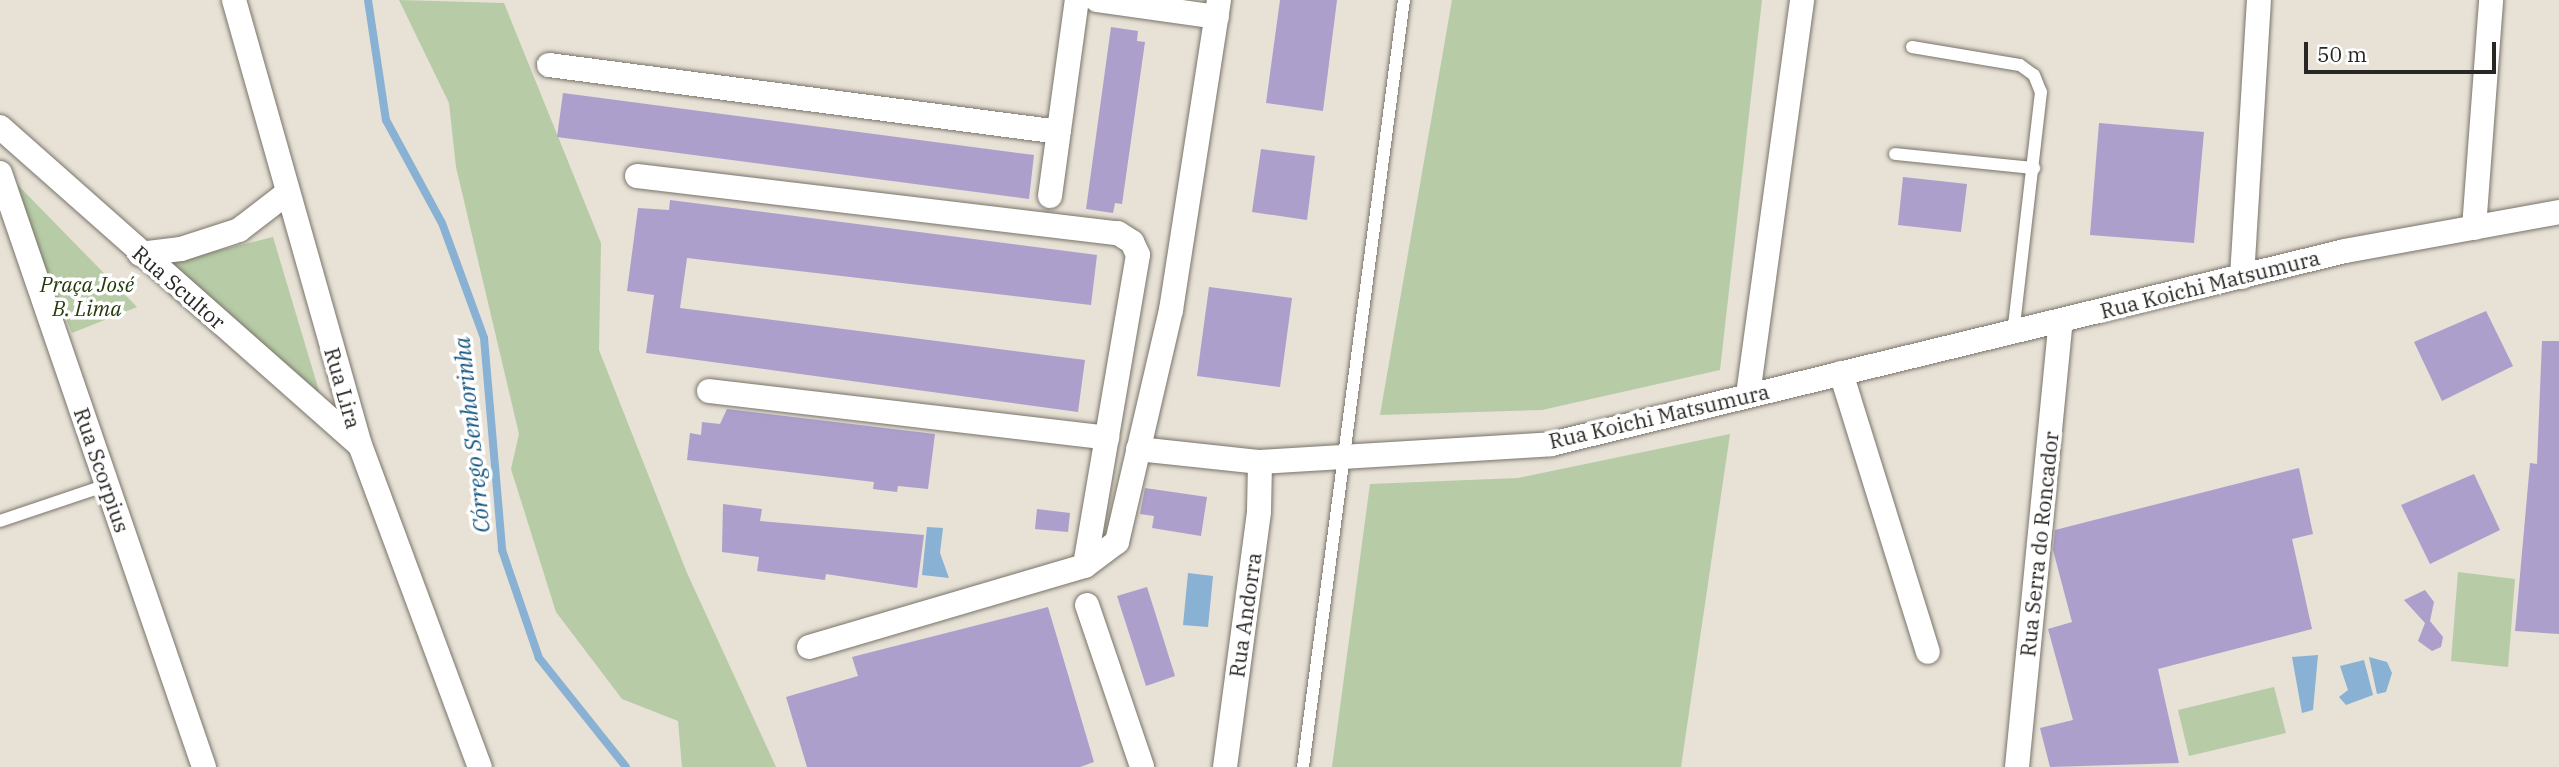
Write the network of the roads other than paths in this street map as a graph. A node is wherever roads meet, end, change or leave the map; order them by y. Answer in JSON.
{"nodes":[{"id":1,"x":234,"y":0,"type":"edge"},
{"id":2,"x":1077,"y":0,"type":"edge"},
{"id":3,"x":1097,"y":0,"type":"edge"},
{"id":4,"x":1404,"y":0,"type":"edge"},
{"id":5,"x":1802,"y":0,"type":"edge"},
{"id":6,"x":2259,"y":0,"type":"edge"},
{"id":7,"x":2491,"y":0,"type":"edge"},
{"id":8,"x":1218,"y":8,"type":"edge"},
{"id":9,"x":1912,"y":47,"type":"dead end"},
{"id":10,"x":549,"y":65,"type":"dead end"},
{"id":11,"x":0,"y":127,"type":"edge"},
{"id":12,"x":1059,"y":132,"type":"junction"},
{"id":13,"x":1895,"y":154,"type":"dead end"},
{"id":14,"x":2034,"y":168,"type":"junction"},
{"id":15,"x":0,"y":173,"type":"edge"},
{"id":16,"x":637,"y":176,"type":"dead end"},
{"id":17,"x":286,"y":194,"type":"junction"},
{"id":18,"x":1050,"y":195,"type":"dead end"},
{"id":19,"x":2559,"y":212,"type":"edge"},
{"id":20,"x":2474,"y":228,"type":"junction"},
{"id":21,"x":140,"y":254,"type":"junction"},
{"id":22,"x":2242,"y":277,"type":"junction"},
{"id":23,"x":2061,"y":321,"type":"junction"},
{"id":24,"x":2012,"y":333,"type":"junction"},
{"id":25,"x":1841,"y":373,"type":"junction"},
{"id":26,"x":709,"y":391,"type":"dead end"},
{"id":27,"x":1748,"y":395,"type":"junction"},
{"id":28,"x":1107,"y":438,"type":"junction"},
{"id":29,"x":359,"y":445,"type":"junction"},
{"id":30,"x":1138,"y":449,"type":"junction"},
{"id":31,"x":1346,"y":457,"type":"junction"},
{"id":32,"x":1259,"y":462,"type":"junction"},
{"id":33,"x":107,"y":485,"type":"junction"},
{"id":34,"x":0,"y":521,"type":"edge"},
{"id":35,"x":1086,"y":566,"type":"junction"},
{"id":36,"x":1087,"y":605,"type":"dead end"},
{"id":37,"x":809,"y":647,"type":"dead end"},
{"id":38,"x":1928,"y":652,"type":"dead end"},
{"id":39,"x":204,"y":767,"type":"edge"},
{"id":40,"x":480,"y":767,"type":"edge"},
{"id":41,"x":1142,"y":767,"type":"edge"},
{"id":42,"x":1225,"y":767,"type":"edge"},
{"id":43,"x":1303,"y":767,"type":"edge"},
{"id":44,"x":2017,"y":767,"type":"edge"}],
"edges":[{"from":1,"to":17,"type":"street","name":"Rua Lira"},
{"from":2,"to":12,"type":"street"},
{"from":3,"to":8,"type":"street"},
{"from":4,"to":31,"type":"lane"},
{"from":5,"to":27,"type":"street"},
{"from":6,"to":22,"type":"street"},
{"from":7,"to":20,"type":"street"},
{"from":8,"to":30,"type":"street"},
{"from":9,"to":14,"type":"lane"},
{"from":10,"to":12,"type":"street"},
{"from":11,"to":21,"type":"street","name":"Rua Scultor"},
{"from":12,"to":18,"type":"street"},
{"from":13,"to":14,"type":"lane"},
{"from":14,"to":24,"type":"lane"},
{"from":15,"to":33,"type":"street","name":"Rua Scorpius"},
{"from":16,"to":28,"type":"street"},
{"from":17,"to":21,"type":"street"},
{"from":17,"to":29,"type":"street","name":"Rua Lira"},
{"from":19,"to":20,"type":"street","name":"Rua Koichi Matsumura"},
{"from":20,"to":22,"type":"street","name":"Rua Koichi Matsumura"},
{"from":21,"to":29,"type":"street","name":"Rua Scultor"},
{"from":22,"to":23,"type":"street","name":"Rua Koichi Matsumura"},
{"from":23,"to":24,"type":"street","name":"Rua Koichi Matsumura"},
{"from":23,"to":44,"type":"street","name":"Rua Serra do Roncador"},
{"from":24,"to":25,"type":"street","name":"Rua Koichi Matsumura"},
{"from":25,"to":27,"type":"street","name":"Rua Koichi Matsumura"},
{"from":25,"to":38,"type":"street"},
{"from":26,"to":28,"type":"street"},
{"from":27,"to":31,"type":"street","name":"Rua Koichi Matsumura"},
{"from":28,"to":35,"type":"street"},
{"from":29,"to":40,"type":"street","name":"Rua Lira"},
{"from":30,"to":32,"type":"street","name":"Rua Koichi Matsumura"},
{"from":30,"to":35,"type":"street"},
{"from":31,"to":32,"type":"street","name":"Rua Koichi Matsumura"},
{"from":31,"to":43,"type":"lane"},
{"from":32,"to":42,"type":"street","name":"Rua Andorra"},
{"from":33,"to":34,"type":"lane"},
{"from":33,"to":39,"type":"street","name":"Rua Scorpius"},
{"from":35,"to":37,"type":"street"},
{"from":36,"to":41,"type":"street"}]}
